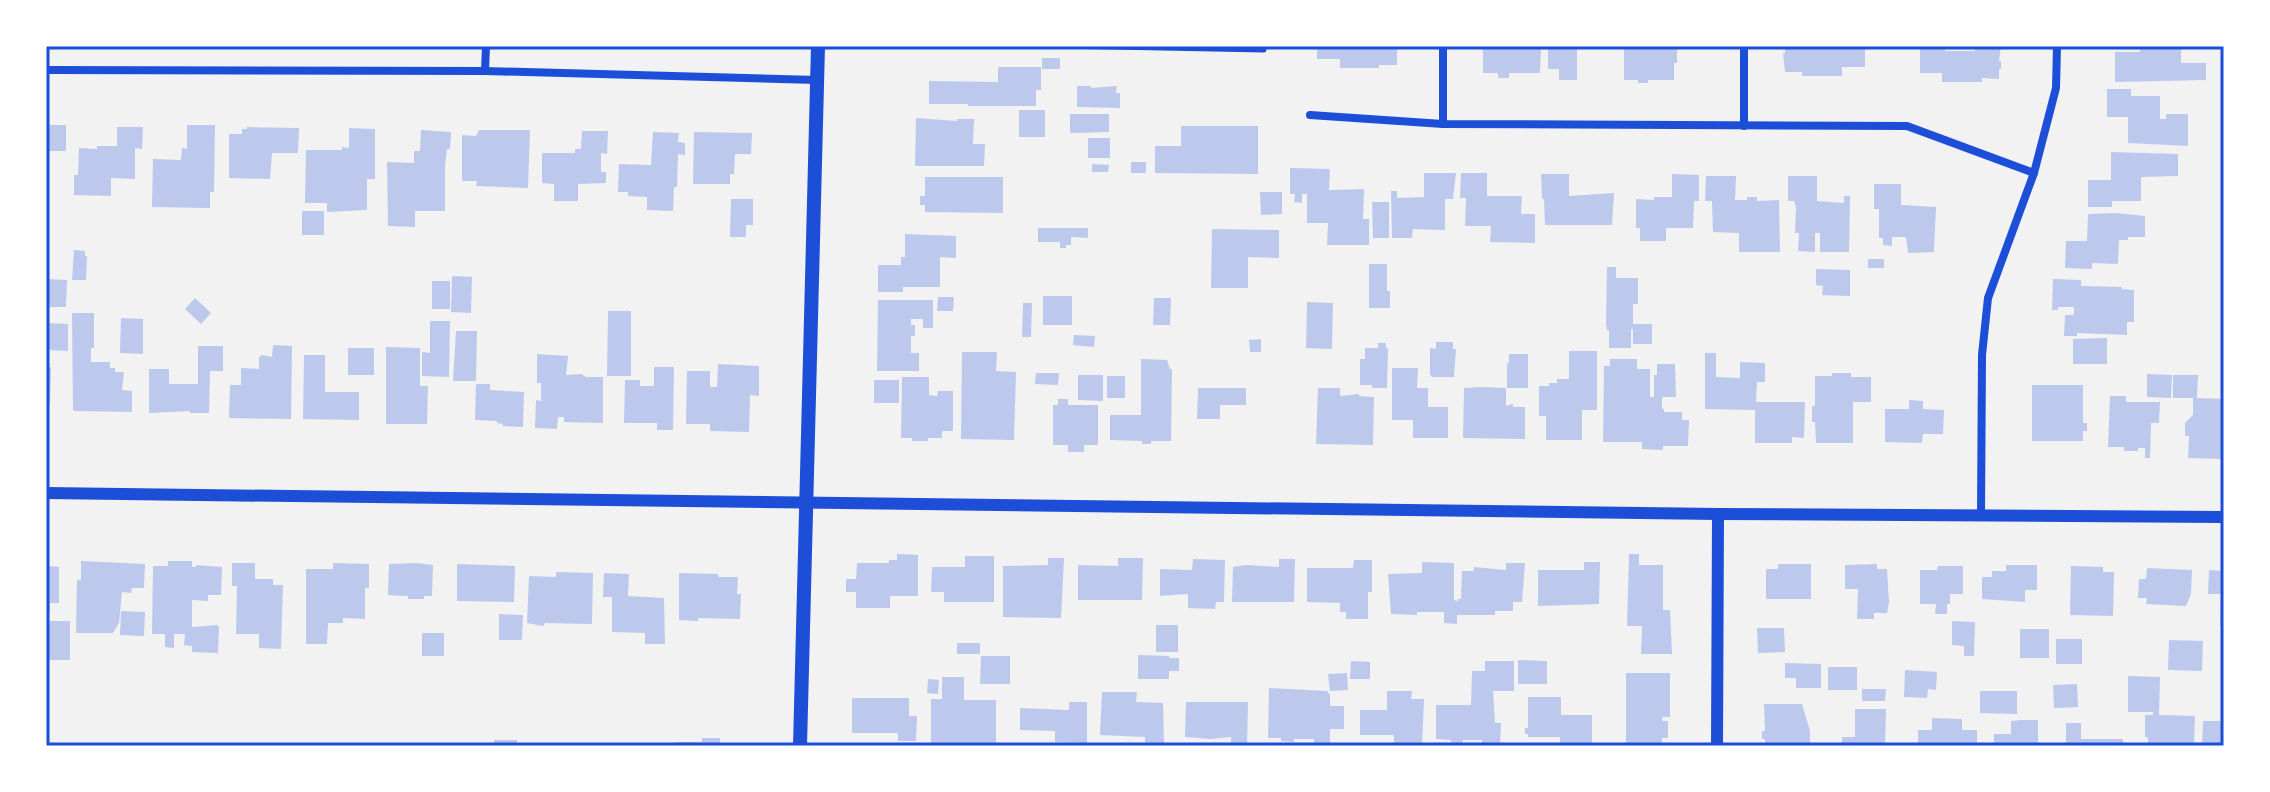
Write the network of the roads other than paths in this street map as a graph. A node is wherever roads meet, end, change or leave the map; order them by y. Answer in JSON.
{"nodes":[{"id":1,"x":486,"y":46,"type":"edge"},
{"id":2,"x":818,"y":46,"type":"edge"},
{"id":3,"x":1061,"y":46,"type":"edge"},
{"id":4,"x":1443,"y":46,"type":"edge"},
{"id":5,"x":1744,"y":46,"type":"edge"},
{"id":6,"x":2057,"y":46,"type":"edge"},
{"id":7,"x":1264,"y":50,"type":"dead end"},
{"id":8,"x":46,"y":70,"type":"edge"},
{"id":9,"x":485,"y":71,"type":"junction"},
{"id":10,"x":817,"y":80,"type":"junction"},
{"id":11,"x":1310,"y":115,"type":"dead end"},
{"id":12,"x":1443,"y":124,"type":"junction"},
{"id":13,"x":1744,"y":126,"type":"junction"},
{"id":14,"x":2034,"y":173,"type":"junction"},
{"id":15,"x":46,"y":493,"type":"edge"},
{"id":16,"x":806,"y":501,"type":"junction"},
{"id":17,"x":1718,"y":514,"type":"junction"},
{"id":18,"x":1981,"y":515,"type":"junction"},
{"id":19,"x":2224,"y":517,"type":"edge"},
{"id":20,"x":800,"y":746,"type":"edge"},
{"id":21,"x":1717,"y":746,"type":"edge"}],
"edges":[{"from":1,"to":9,"type":"street"},
{"from":2,"to":10,"type":"main road"},
{"from":3,"to":7,"type":"lane"},
{"from":4,"to":12,"type":"street"},
{"from":5,"to":13,"type":"street"},
{"from":6,"to":14,"type":"street"},
{"from":8,"to":9,"type":"street"},
{"from":9,"to":10,"type":"street"},
{"from":10,"to":16,"type":"main road"},
{"from":11,"to":12,"type":"street"},
{"from":12,"to":13,"type":"street"},
{"from":13,"to":14,"type":"street"},
{"from":14,"to":18,"type":"street"},
{"from":15,"to":16,"type":"street"},
{"from":16,"to":17,"type":"street"},
{"from":16,"to":20,"type":"main road"},
{"from":17,"to":18,"type":"street"},
{"from":17,"to":21,"type":"street"},
{"from":18,"to":19,"type":"street"}]}
